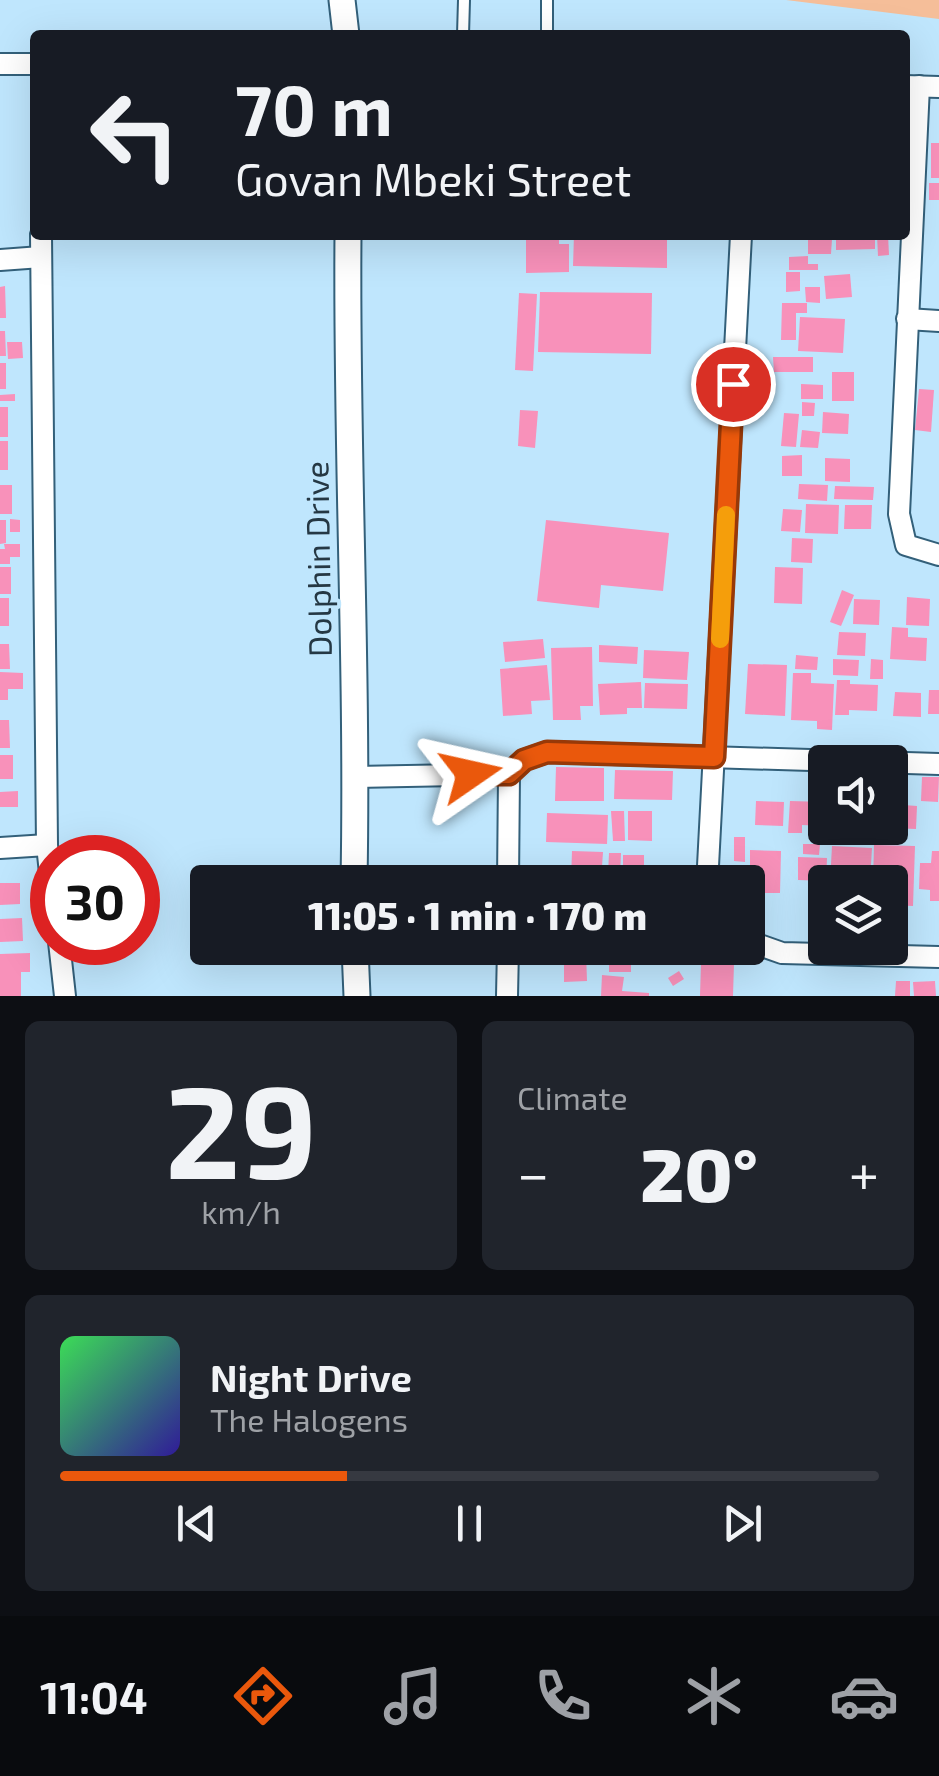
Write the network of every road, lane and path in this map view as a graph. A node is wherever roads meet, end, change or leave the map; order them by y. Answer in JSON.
{"nodes":[{"id":1,"x":342,"y":0,"type":"edge"},
{"id":2,"x":464,"y":0,"type":"edge"},
{"id":3,"x":547,"y":0,"type":"edge"},
{"id":4,"x":345,"y":30,"type":"edge"},
{"id":5,"x":464,"y":30,"type":"edge"},
{"id":6,"x":547,"y":30,"type":"edge"},
{"id":7,"x":0,"y":64,"type":"edge"},
{"id":8,"x":30,"y":64,"type":"edge"},
{"id":9,"x":921,"y":87,"type":"edge"},
{"id":10,"x":41,"y":240,"type":"edge"},
{"id":11,"x":348,"y":240,"type":"edge"},
{"id":12,"x":741,"y":240,"type":"edge"},
{"id":13,"x":41,"y":257,"type":"junction"},
{"id":14,"x":0,"y":260,"type":"edge"},
{"id":15,"x":907,"y":320,"type":"junction"},
{"id":16,"x":939,"y":321,"type":"edge"},
{"id":17,"x":939,"y":555,"type":"edge"},
{"id":18,"x":714,"y":757,"type":"junction"},
{"id":19,"x":939,"y":764,"type":"edge"},
{"id":20,"x":509,"y":774,"type":"junction"},
{"id":21,"x":356,"y":777,"type":"junction"},
{"id":22,"x":47,"y":835,"type":"edge"},
{"id":23,"x":30,"y":846,"type":"edge"},
{"id":24,"x":0,"y":848,"type":"edge"},
{"id":25,"x":354,"y":865,"type":"edge"},
{"id":26,"x":508,"y":865,"type":"edge"},
{"id":27,"x":708,"y":865,"type":"edge"},
{"id":28,"x":765,"y":948,"type":"edge"},
{"id":29,"x":939,"y":957,"type":"edge"},
{"id":30,"x":62,"y":965,"type":"edge"},
{"id":31,"x":355,"y":965,"type":"edge"},
{"id":32,"x":508,"y":965,"type":"edge"},
{"id":33,"x":65,"y":996,"type":"edge"},
{"id":34,"x":357,"y":996,"type":"edge"},
{"id":35,"x":508,"y":996,"type":"edge"}],
"edges":[{"from":1,"to":4,"type":"street"},
{"from":2,"to":5,"type":"lane"},
{"from":3,"to":6,"type":"lane"},
{"from":7,"to":8,"type":"street"},
{"from":9,"to":15,"type":"street"},
{"from":10,"to":13,"type":"street"},
{"from":11,"to":21,"type":"street","name":"Dolphin Drive"},
{"from":12,"to":18,"type":"street"},
{"from":13,"to":14,"type":"street"},
{"from":13,"to":22,"type":"street"},
{"from":15,"to":16,"type":"street"},
{"from":15,"to":17,"type":"street"},
{"from":18,"to":19,"type":"street"},
{"from":18,"to":20,"type":"street"},
{"from":18,"to":27,"type":"street"},
{"from":20,"to":21,"type":"street"},
{"from":20,"to":26,"type":"street"},
{"from":21,"to":25,"type":"street","name":"Dolphin Drive"},
{"from":23,"to":24,"type":"street"},
{"from":28,"to":29,"type":"street"},
{"from":30,"to":33,"type":"street"},
{"from":31,"to":34,"type":"street"},
{"from":32,"to":35,"type":"street"}]}
